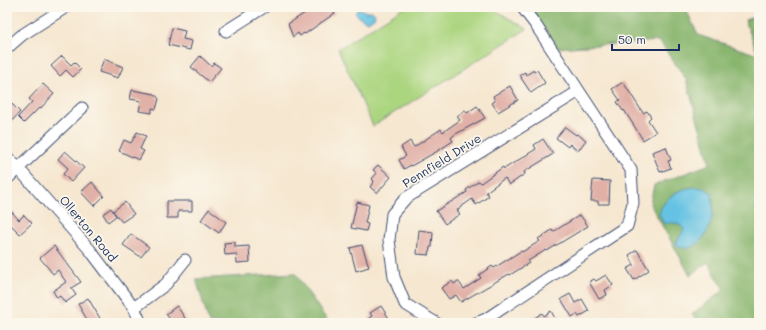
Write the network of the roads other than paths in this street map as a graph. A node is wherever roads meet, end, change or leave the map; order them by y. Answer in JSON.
{"nodes":[{"id":1,"x":66,"y":7,"type":"edge"},
{"id":2,"x":264,"y":7,"type":"edge"},
{"id":3,"x":522,"y":7,"type":"edge"},
{"id":4,"x":226,"y":31,"type":"dead end"},
{"id":5,"x":7,"y":48,"type":"edge"},
{"id":6,"x":579,"y":91,"type":"junction"},
{"id":7,"x":82,"y":108,"type":"dead end"},
{"id":8,"x":7,"y":157,"type":"edge"},
{"id":9,"x":18,"y":168,"type":"junction"},
{"id":10,"x":7,"y":179,"type":"edge"},
{"id":11,"x":185,"y":260,"type":"dead end"},
{"id":12,"x":134,"y":308,"type":"junction"},
{"id":13,"x":141,"y":323,"type":"edge"},
{"id":14,"x":436,"y":323,"type":"edge"},
{"id":15,"x":476,"y":323,"type":"edge"}],
"edges":[{"from":1,"to":5,"type":"street"},
{"from":2,"to":4,"type":"street"},
{"from":3,"to":6,"type":"street"},
{"from":6,"to":14,"type":"street","name":"Pennfield Drive"},
{"from":6,"to":15,"type":"street"},
{"from":7,"to":9,"type":"street"},
{"from":8,"to":9,"type":"street","name":"Ollerton Road"},
{"from":9,"to":10,"type":"street"},
{"from":9,"to":12,"type":"street","name":"Ollerton Road"},
{"from":11,"to":12,"type":"street"},
{"from":12,"to":13,"type":"street","name":"Ollerton Road"}]}
